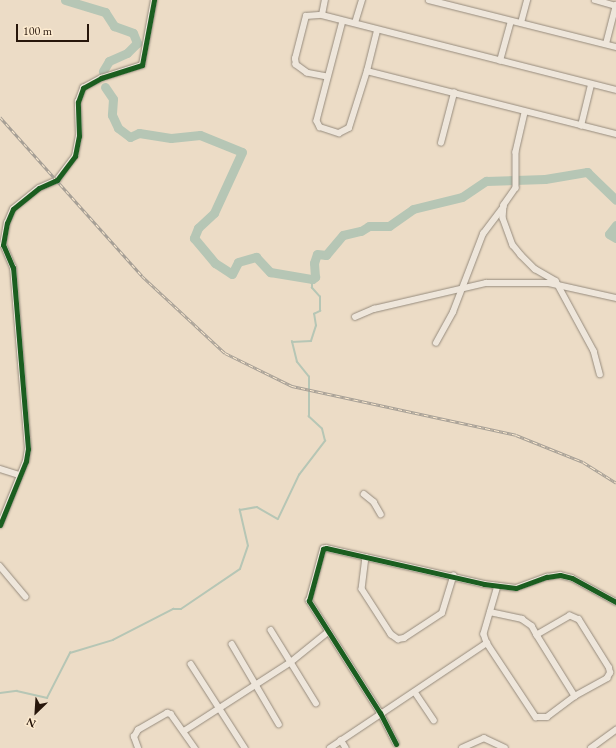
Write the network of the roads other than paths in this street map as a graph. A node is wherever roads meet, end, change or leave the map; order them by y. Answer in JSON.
{"nodes":[{"id":1,"x":154,"y":0,"type":"edge"},
{"id":2,"x":326,"y":0,"type":"edge"},
{"id":3,"x":362,"y":0,"type":"edge"},
{"id":4,"x":428,"y":0,"type":"edge"},
{"id":5,"x":527,"y":0,"type":"edge"},
{"id":6,"x":595,"y":0,"type":"edge"},
{"id":7,"x":616,"y":6,"type":"edge"},
{"id":8,"x":322,"y":15,"type":"junction"},
{"id":9,"x":343,"y":21,"type":"junction"},
{"id":10,"x":511,"y":21,"type":"junction"},
{"id":11,"x":355,"y":23,"type":"junction"},
{"id":12,"x":521,"y":23,"type":"junction"},
{"id":13,"x":377,"y":31,"type":"junction"},
{"id":14,"x":606,"y":44,"type":"junction"},
{"id":15,"x":616,"y":47,"type":"edge"},
{"id":16,"x":500,"y":61,"type":"junction"},
{"id":17,"x":367,"y":71,"type":"junction"},
{"id":18,"x":327,"y":77,"type":"junction"},
{"id":19,"x":591,"y":85,"type":"junction"},
{"id":20,"x":616,"y":90,"type":"edge"},
{"id":21,"x":454,"y":93,"type":"junction"},
{"id":22,"x":525,"y":113,"type":"junction"},
{"id":23,"x":581,"y":126,"type":"junction"},
{"id":24,"x":616,"y":134,"type":"edge"},
{"id":25,"x":441,"y":143,"type":"dead end"},
{"id":26,"x":504,"y":205,"type":"junction"},
{"id":27,"x":558,"y":285,"type":"junction"},
{"id":28,"x":462,"y":287,"type":"junction"},
{"id":29,"x":616,"y":298,"type":"edge"},
{"id":30,"x":355,"y":317,"type":"dead end"},
{"id":31,"x":436,"y":343,"type":"dead end"},
{"id":32,"x":600,"y":374,"type":"dead end"},
{"id":33,"x":0,"y":469,"type":"edge"},
{"id":34,"x":20,"y":475,"type":"junction"},
{"id":35,"x":364,"y":494,"type":"dead end"},
{"id":36,"x":381,"y":514,"type":"dead end"},
{"id":37,"x":0,"y":525,"type":"edge"},
{"id":38,"x":366,"y":557,"type":"junction"},
{"id":39,"x":0,"y":566,"type":"edge"},
{"id":40,"x":453,"y":576,"type":"junction"},
{"id":41,"x":498,"y":586,"type":"junction"},
{"id":42,"x":26,"y":597,"type":"dead end"},
{"id":43,"x":616,"y":602,"type":"edge"},
{"id":44,"x":490,"y":612,"type":"junction"},
{"id":45,"x":270,"y":630,"type":"dead end"},
{"id":46,"x":328,"y":632,"type":"junction"},
{"id":47,"x":537,"y":635,"type":"junction"},
{"id":48,"x":487,"y":643,"type":"junction"},
{"id":49,"x":232,"y":644,"type":"dead end"},
{"id":50,"x":291,"y":662,"type":"junction"},
{"id":51,"x":191,"y":664,"type":"dead end"},
{"id":52,"x":257,"y":684,"type":"junction"},
{"id":53,"x":415,"y":692,"type":"junction"},
{"id":54,"x":575,"y":696,"type":"junction"},
{"id":55,"x":316,"y":703,"type":"dead end"},
{"id":56,"x":219,"y":708,"type":"junction"},
{"id":57,"x":380,"y":713,"type":"junction"},
{"id":58,"x":434,"y":720,"type":"dead end"},
{"id":59,"x":279,"y":724,"type":"dead end"},
{"id":60,"x":616,"y":730,"type":"edge"},
{"id":61,"x":184,"y":731,"type":"junction"},
{"id":62,"x":341,"y":740,"type":"junction"},
{"id":63,"x":396,"y":744,"type":"dead end"},
{"id":64,"x":138,"y":748,"type":"edge"},
{"id":65,"x":195,"y":748,"type":"edge"},
{"id":66,"x":245,"y":748,"type":"edge"},
{"id":67,"x":330,"y":748,"type":"edge"},
{"id":68,"x":346,"y":748,"type":"edge"},
{"id":69,"x":462,"y":748,"type":"edge"},
{"id":70,"x":505,"y":748,"type":"edge"},
{"id":71,"x":591,"y":748,"type":"edge"}],
"edges":[{"from":1,"to":34,"type":"street"},
{"from":2,"to":8,"type":"street"},
{"from":3,"to":11,"type":"street"},
{"from":4,"to":10,"type":"street"},
{"from":5,"to":12,"type":"street"},
{"from":6,"to":7,"type":"street"},
{"from":7,"to":14,"type":"street"},
{"from":8,"to":9,"type":"street"},
{"from":8,"to":18,"type":"street"},
{"from":9,"to":11,"type":"street"},
{"from":9,"to":18,"type":"street"},
{"from":10,"to":12,"type":"street"},
{"from":10,"to":16,"type":"street"},
{"from":11,"to":13,"type":"street"},
{"from":12,"to":14,"type":"street"},
{"from":13,"to":16,"type":"street"},
{"from":13,"to":17,"type":"street"},
{"from":14,"to":15,"type":"street"},
{"from":16,"to":19,"type":"street"},
{"from":17,"to":18,"type":"street"},
{"from":17,"to":21,"type":"street"},
{"from":19,"to":20,"type":"street"},
{"from":19,"to":23,"type":"street"},
{"from":21,"to":22,"type":"street"},
{"from":21,"to":25,"type":"street"},
{"from":22,"to":23,"type":"street"},
{"from":22,"to":26,"type":"street"},
{"from":23,"to":24,"type":"street"},
{"from":26,"to":27,"type":"street"},
{"from":26,"to":28,"type":"street"},
{"from":27,"to":28,"type":"street"},
{"from":27,"to":29,"type":"street"},
{"from":27,"to":32,"type":"street"},
{"from":28,"to":30,"type":"street"},
{"from":28,"to":31,"type":"street"},
{"from":33,"to":34,"type":"street"},
{"from":34,"to":37,"type":"street"},
{"from":35,"to":36,"type":"street"},
{"from":38,"to":40,"type":"street"},
{"from":38,"to":40,"type":"street"},
{"from":38,"to":46,"type":"street"},
{"from":39,"to":42,"type":"street"},
{"from":40,"to":41,"type":"street"},
{"from":41,"to":43,"type":"street"},
{"from":41,"to":44,"type":"street"},
{"from":44,"to":47,"type":"street"},
{"from":44,"to":48,"type":"street"},
{"from":45,"to":50,"type":"street"},
{"from":46,"to":50,"type":"street"},
{"from":46,"to":57,"type":"street"},
{"from":47,"to":54,"type":"street"},
{"from":47,"to":54,"type":"street"},
{"from":48,"to":53,"type":"street"},
{"from":48,"to":54,"type":"street"},
{"from":49,"to":52,"type":"street"},
{"from":50,"to":52,"type":"street"},
{"from":50,"to":55,"type":"street"},
{"from":51,"to":56,"type":"street"},
{"from":52,"to":56,"type":"street"},
{"from":52,"to":59,"type":"street"},
{"from":53,"to":57,"type":"street"},
{"from":53,"to":58,"type":"street"},
{"from":56,"to":61,"type":"street"},
{"from":56,"to":66,"type":"street"},
{"from":57,"to":62,"type":"street"},
{"from":57,"to":63,"type":"street"},
{"from":60,"to":71,"type":"street"},
{"from":61,"to":64,"type":"street"},
{"from":61,"to":65,"type":"street"},
{"from":62,"to":67,"type":"street"},
{"from":62,"to":68,"type":"street"},
{"from":69,"to":70,"type":"street"}]}
